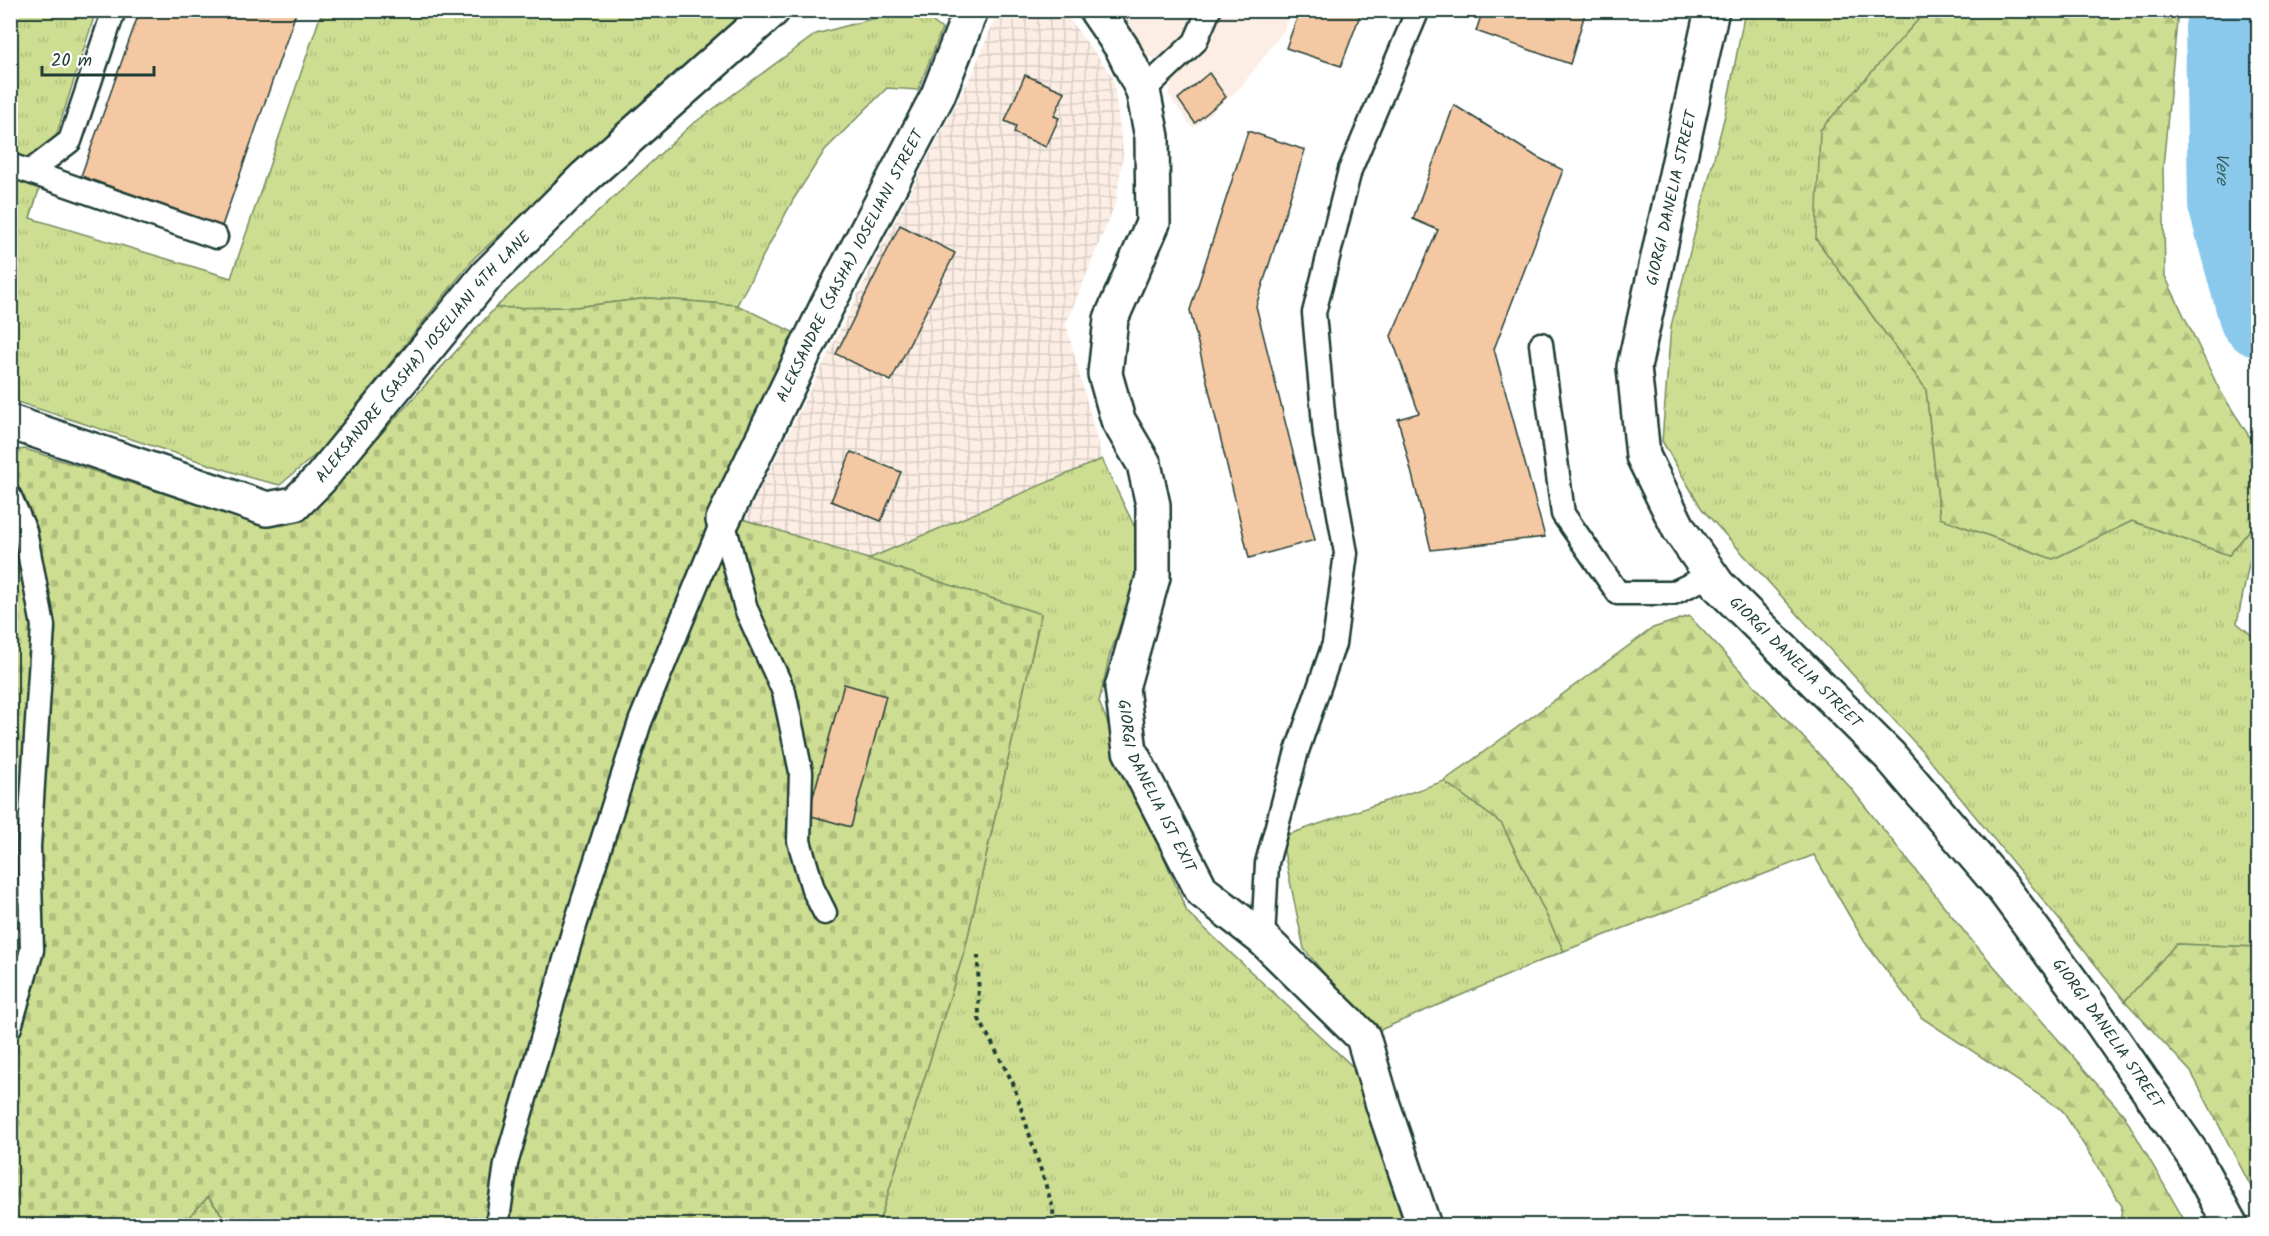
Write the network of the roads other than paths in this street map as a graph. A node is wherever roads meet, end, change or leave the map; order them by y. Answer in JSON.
{"nodes":[{"id":1,"x":114,"y":10,"type":"edge"},
{"id":2,"x":773,"y":10,"type":"edge"},
{"id":3,"x":971,"y":10,"type":"edge"},
{"id":4,"x":1096,"y":10,"type":"edge"},
{"id":5,"x":1209,"y":10,"type":"edge"},
{"id":6,"x":1418,"y":10,"type":"edge"},
{"id":7,"x":1712,"y":10,"type":"edge"},
{"id":8,"x":1143,"y":91,"type":"junction"},
{"id":9,"x":21,"y":168,"type":"edge"},
{"id":10,"x":216,"y":237,"type":"dead end"},
{"id":11,"x":1541,"y":344,"type":"dead end"},
{"id":12,"x":10,"y":422,"type":"edge"},
{"id":13,"x":10,"y":497,"type":"edge"},
{"id":14,"x":723,"y":519,"type":"junction"},
{"id":15,"x":1711,"y":575,"type":"junction"},
{"id":16,"x":825,"y":913,"type":"dead end"},
{"id":17,"x":1263,"y":939,"type":"junction"},
{"id":18,"x":10,"y":1027,"type":"edge"},
{"id":19,"x":497,"y":1226,"type":"edge"},
{"id":20,"x":1424,"y":1226,"type":"edge"},
{"id":21,"x":2230,"y":1226,"type":"edge"}],
"edges":[{"from":1,"to":9,"type":"lane"},
{"from":2,"to":12,"type":"street","name":"ALEKSANDRE (SASHA) IOSELIANI 4TH LANE"},
{"from":3,"to":14,"type":"street","name":"ALEKSANDRE (SASHA) IOSELIANI STREET"},
{"from":4,"to":8,"type":"street","name":"GIORGI DANELIA 1ST EXIT"},
{"from":5,"to":8,"type":"lane"},
{"from":6,"to":17,"type":"lane"},
{"from":7,"to":15,"type":"street","name":"GIORGI DANELIA STREET"},
{"from":8,"to":17,"type":"street","name":"GIORGI DANELIA 1ST EXIT"},
{"from":9,"to":10,"type":"lane"},
{"from":11,"to":15,"type":"lane"},
{"from":13,"to":18,"type":"lane"},
{"from":14,"to":16,"type":"lane"},
{"from":14,"to":19,"type":"lane"},
{"from":15,"to":21,"type":"street","name":"GIORGI DANELIA STREET"},
{"from":17,"to":20,"type":"street","name":"GIORGI DANELIA 1ST EXIT"}]}
